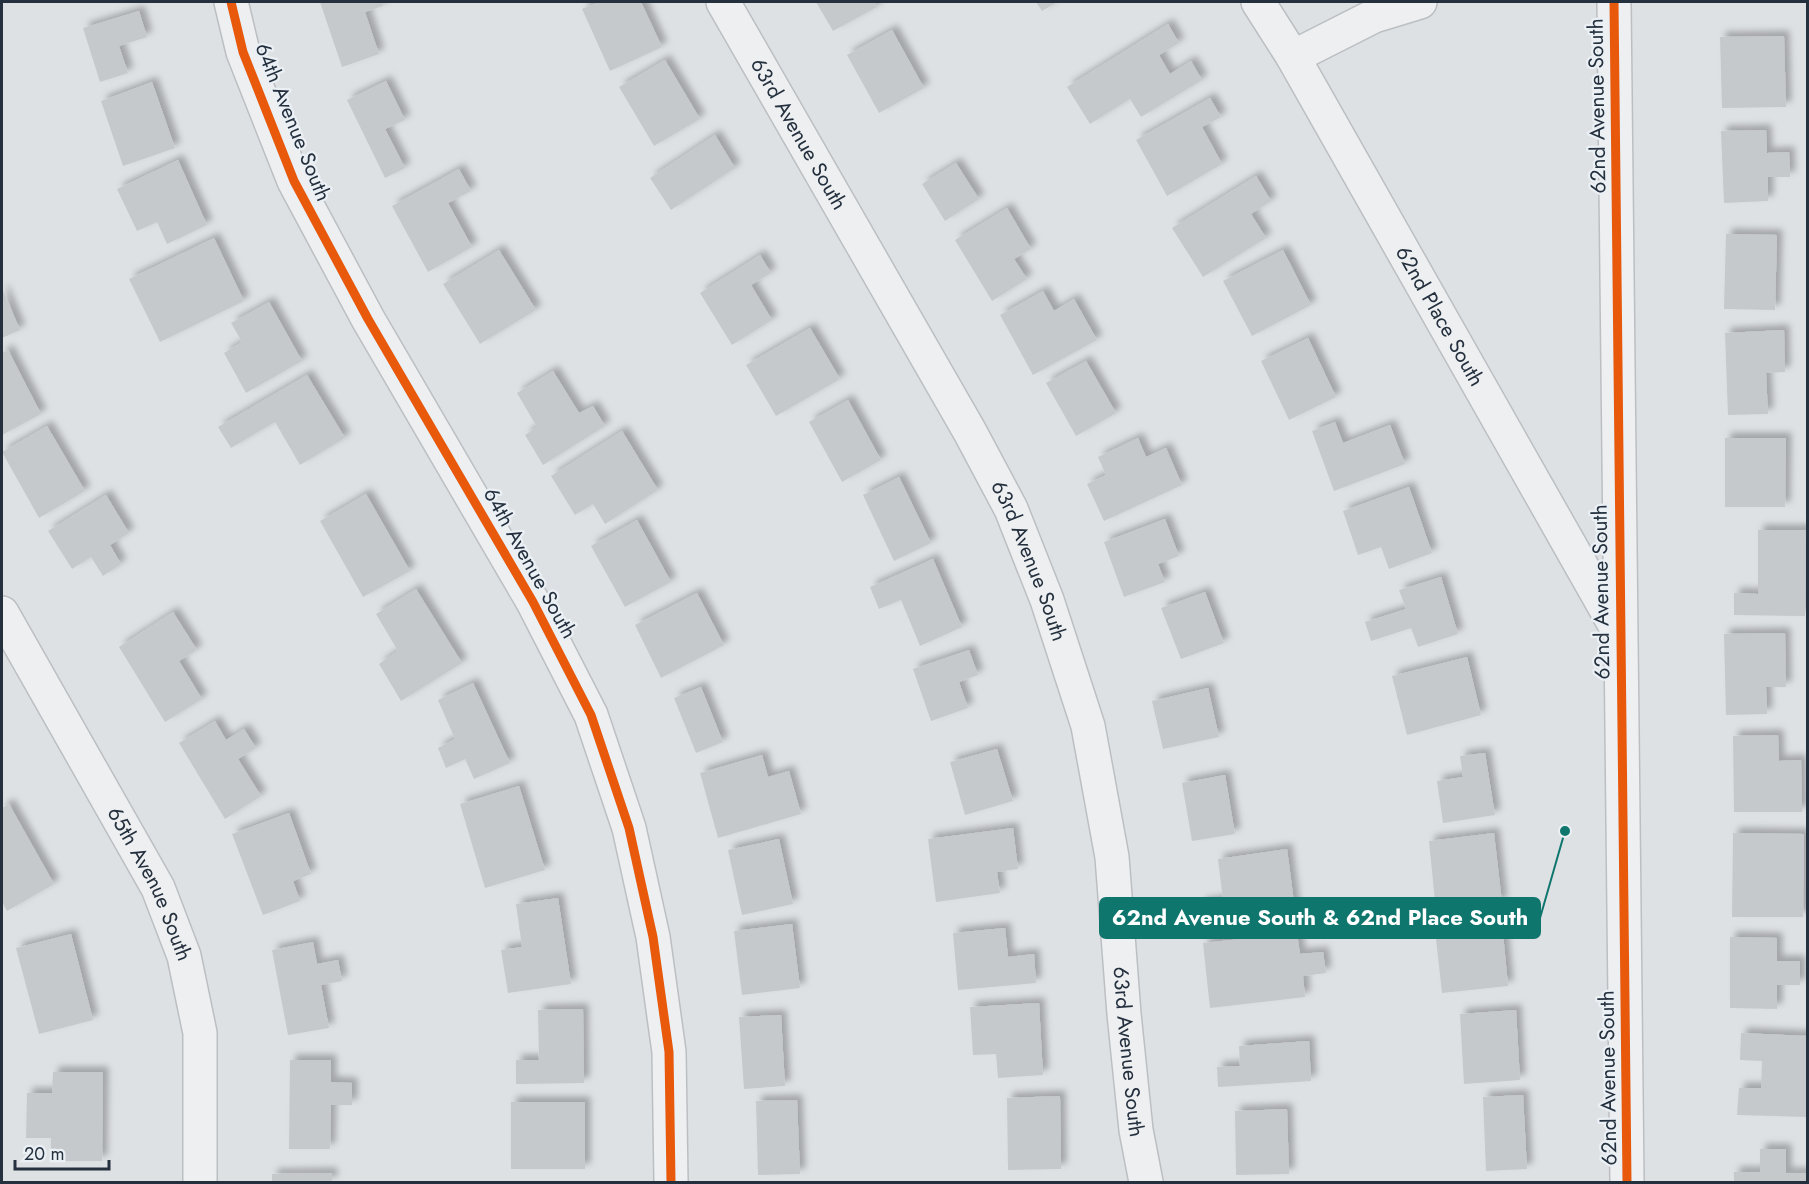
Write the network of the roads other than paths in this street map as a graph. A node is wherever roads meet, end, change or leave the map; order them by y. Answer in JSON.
{"nodes":[{"id":1,"x":231,"y":2,"type":"edge"},
{"id":2,"x":723,"y":2,"type":"edge"},
{"id":3,"x":1258,"y":2,"type":"edge"},
{"id":4,"x":1420,"y":2,"type":"edge"},
{"id":5,"x":1614,"y":2,"type":"edge"},
{"id":6,"x":1293,"y":57,"type":"junction"},
{"id":7,"x":4,"y":623,"type":"edge"},
{"id":8,"x":1620,"y":633,"type":"junction"},
{"id":9,"x":200,"y":1182,"type":"edge"},
{"id":10,"x":671,"y":1182,"type":"edge"},
{"id":11,"x":1146,"y":1182,"type":"edge"},
{"id":12,"x":1627,"y":1182,"type":"edge"}],
"edges":[{"from":1,"to":10,"type":"street","name":"64th Avenue South"},
{"from":2,"to":11,"type":"street","name":"63rd Avenue South"},
{"from":3,"to":6,"type":"street","name":"62nd Place South"},
{"from":4,"to":6,"type":"street"},
{"from":5,"to":8,"type":"street","name":"62nd Avenue South"},
{"from":6,"to":8,"type":"street","name":"62nd Place South"},
{"from":7,"to":9,"type":"street","name":"65th Avenue South"},
{"from":8,"to":12,"type":"street","name":"62nd Avenue South"}]}
